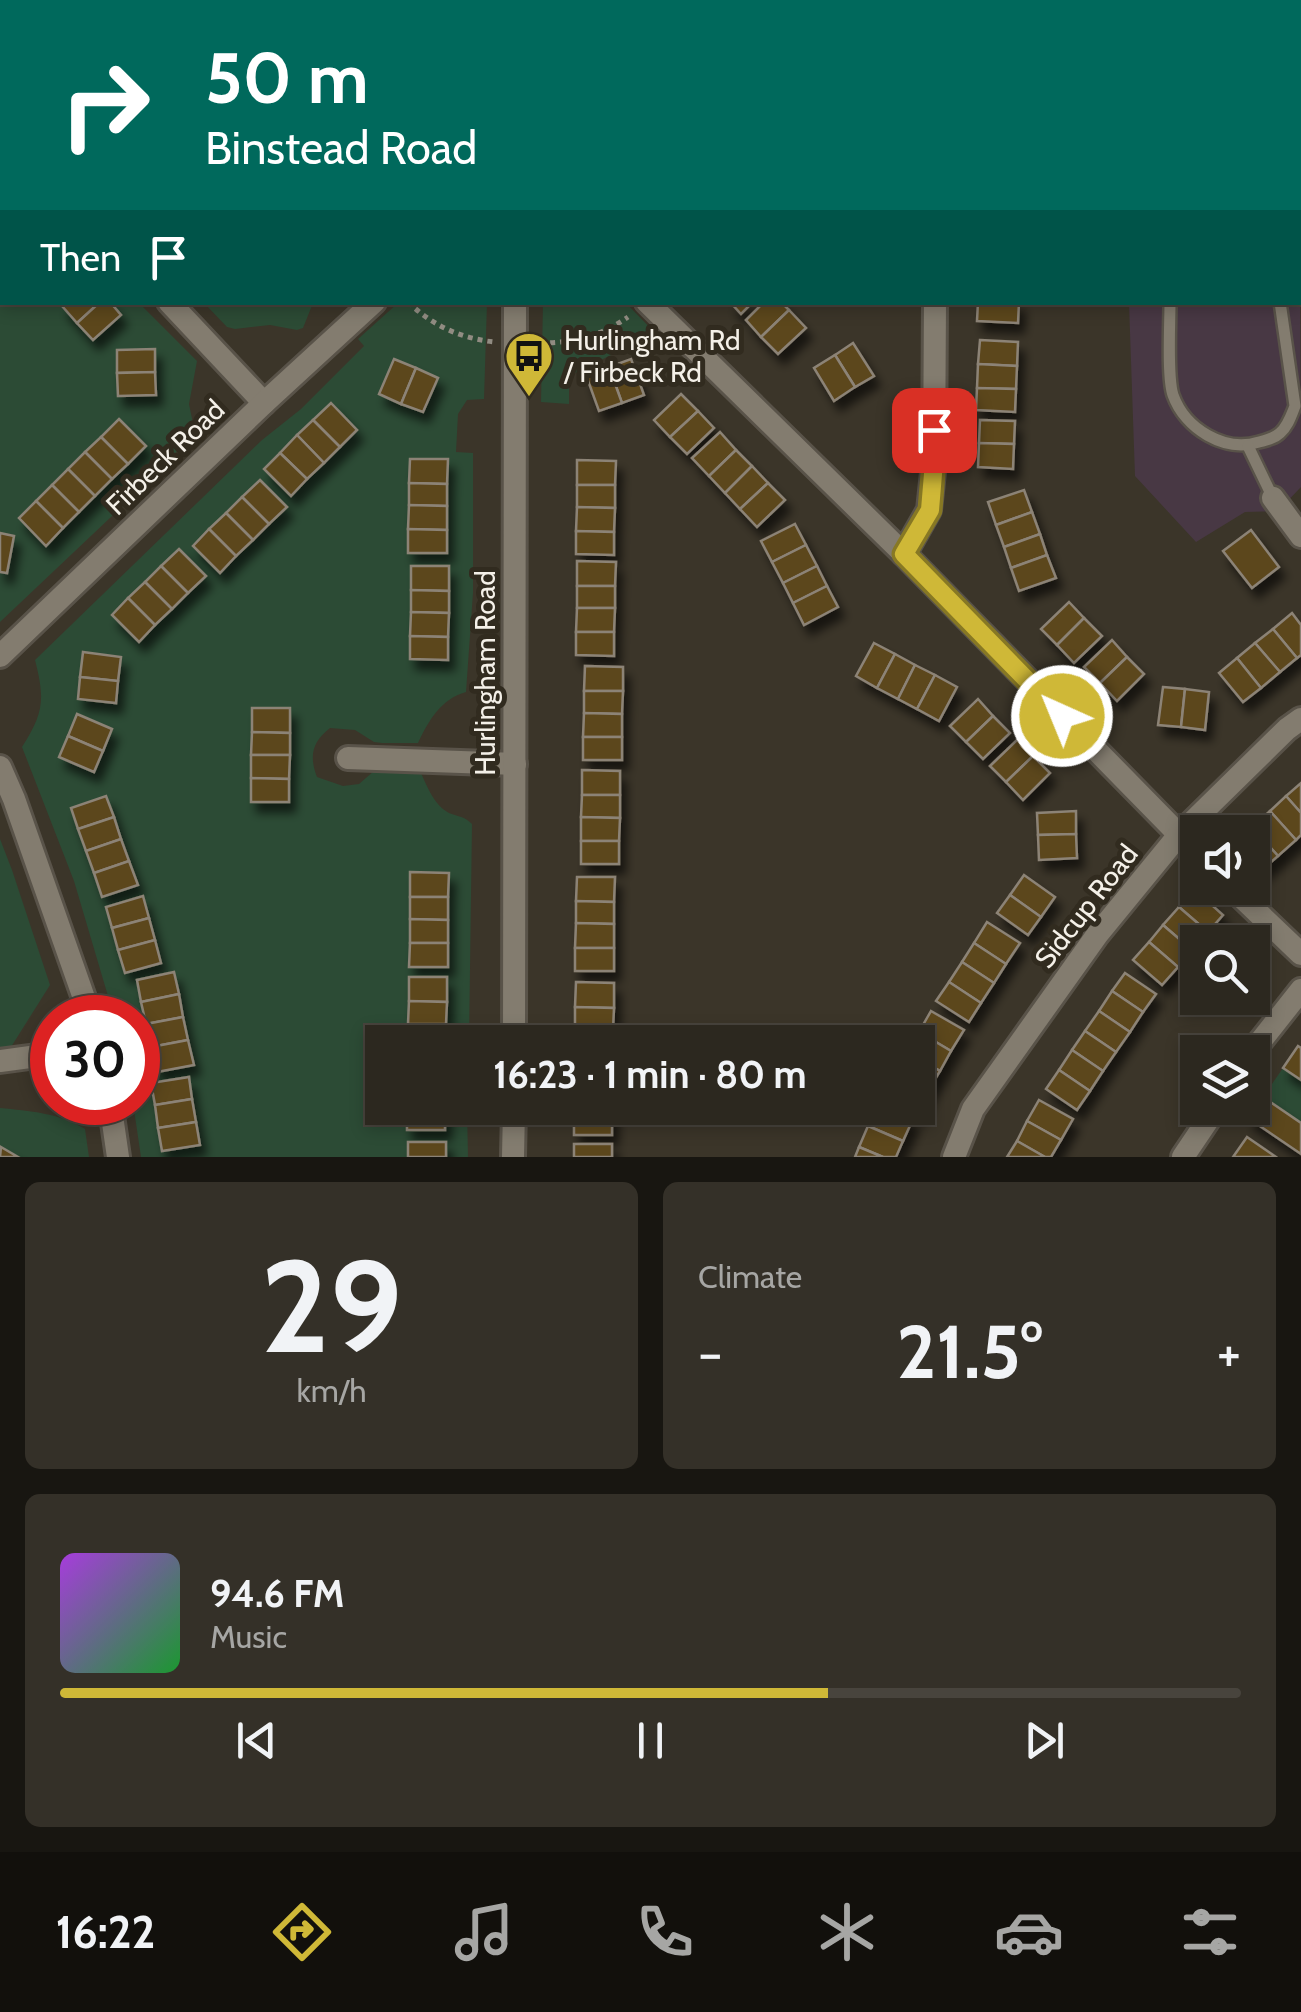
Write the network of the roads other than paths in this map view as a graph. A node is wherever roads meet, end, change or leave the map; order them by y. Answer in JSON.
{"nodes":[{"id":1,"x":171,"y":305,"type":"edge"},
{"id":2,"x":371,"y":305,"type":"edge"},
{"id":3,"x":515,"y":305,"type":"edge"},
{"id":4,"x":650,"y":305,"type":"edge"},
{"id":5,"x":935,"y":305,"type":"edge"},
{"id":6,"x":1170,"y":305,"type":"edge"},
{"id":7,"x":1280,"y":305,"type":"edge"},
{"id":8,"x":264,"y":403,"type":"junction"},
{"id":9,"x":1248,"y":446,"type":"junction"},
{"id":10,"x":1273,"y":498,"type":"joint"},
{"id":11,"x":1301,"y":536,"type":"edge"},
{"id":12,"x":904,"y":554,"type":"junction"},
{"id":13,"x":0,"y":656,"type":"edge"},
{"id":14,"x":1301,"y":719,"type":"edge"},
{"id":15,"x":348,"y":758,"type":"dead end"},
{"id":16,"x":515,"y":764,"type":"junction"},
{"id":17,"x":0,"y":767,"type":"edge"},
{"id":18,"x":1178,"y":836,"type":"junction"},
{"id":19,"x":1250,"y":905,"type":"edge"},
{"id":20,"x":1301,"y":954,"type":"edge"},
{"id":21,"x":1301,"y":990,"type":"edge"},
{"id":22,"x":83,"y":995,"type":"edge"},
{"id":23,"x":514,"y":1025,"type":"edge"},
{"id":24,"x":1265,"y":1035,"type":"edge"},
{"id":25,"x":30,"y":1057,"type":"edge"},
{"id":26,"x":0,"y":1061,"type":"edge"},
{"id":27,"x":113,"y":1125,"type":"edge"},
{"id":28,"x":514,"y":1125,"type":"edge"},
{"id":29,"x":1205,"y":1125,"type":"edge"},
{"id":30,"x":118,"y":1157,"type":"edge"},
{"id":31,"x":513,"y":1157,"type":"edge"},
{"id":32,"x":954,"y":1157,"type":"edge"},
{"id":33,"x":1184,"y":1157,"type":"edge"}],
"edges":[{"from":1,"to":8,"type":"street"},
{"from":2,"to":8,"type":"street","name":"Firbeck Road"},
{"from":3,"to":16,"type":"street","name":"Hurlingham Road"},
{"from":4,"to":12,"type":"street"},
{"from":5,"to":12,"type":"street"},
{"from":6,"to":9,"type":"lane"},
{"from":7,"to":9,"type":"lane"},
{"from":8,"to":13,"type":"street","name":"Firbeck Road"},
{"from":9,"to":10,"type":"lane"},
{"from":10,"to":11,"type":"street"},
{"from":12,"to":18,"type":"street"},
{"from":14,"to":18,"type":"street","name":"Sidcup Road"},
{"from":15,"to":16,"type":"street"},
{"from":16,"to":23,"type":"street","name":"Hurlingham Road"},
{"from":17,"to":22,"type":"street"},
{"from":18,"to":32,"type":"street","name":"Sidcup Road"},
{"from":19,"to":20,"type":"street"},
{"from":21,"to":24,"type":"street"},
{"from":25,"to":26,"type":"street"},
{"from":27,"to":30,"type":"street"},
{"from":28,"to":31,"type":"street"},
{"from":29,"to":33,"type":"street"}]}
